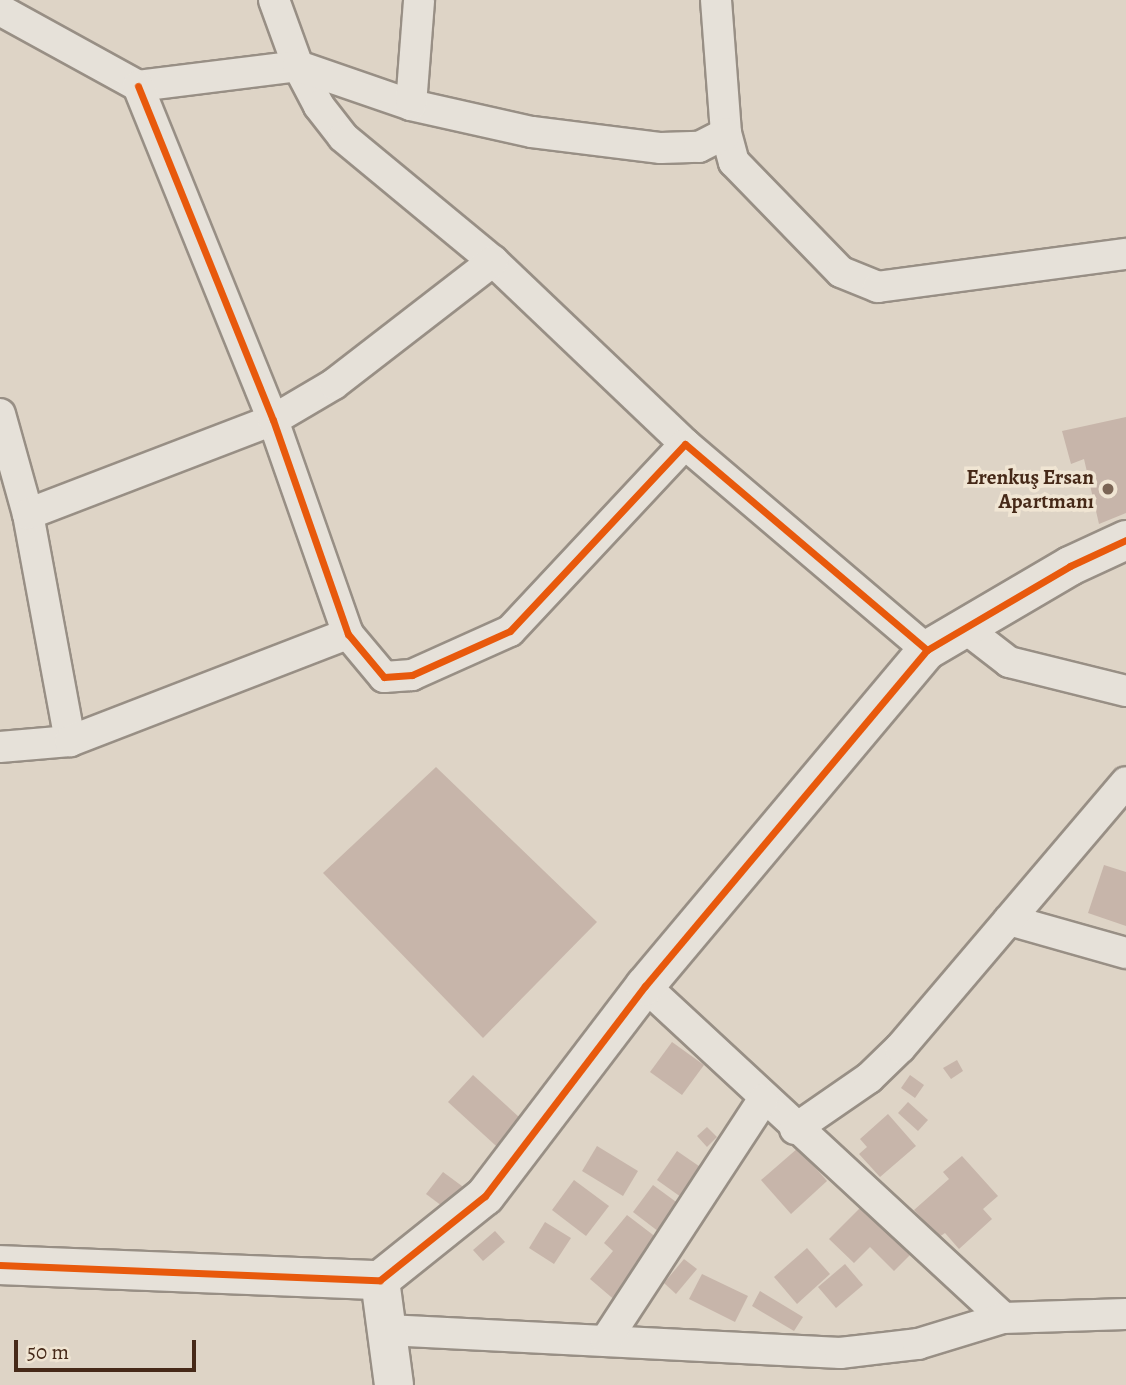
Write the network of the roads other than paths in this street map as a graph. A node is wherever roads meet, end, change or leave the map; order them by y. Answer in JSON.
{"nodes":[{"id":1,"x":274,"y":0,"type":"edge"},
{"id":2,"x":419,"y":0,"type":"edge"},
{"id":3,"x":716,"y":0,"type":"edge"},
{"id":4,"x":0,"y":10,"type":"edge"},
{"id":5,"x":298,"y":66,"type":"junction"},
{"id":6,"x":138,"y":86,"type":"junction"},
{"id":7,"x":411,"y":106,"type":"junction"},
{"id":8,"x":726,"y":133,"type":"junction"},
{"id":9,"x":1126,"y":254,"type":"edge"},
{"id":10,"x":493,"y":261,"type":"junction"},
{"id":11,"x":0,"y":414,"type":"edge"},
{"id":12,"x":273,"y":420,"type":"junction"},
{"id":13,"x":685,"y":444,"type":"junction"},
{"id":14,"x":27,"y":514,"type":"junction"},
{"id":15,"x":1126,"y":540,"type":"edge"},
{"id":16,"x":965,"y":628,"type":"junction"},
{"id":17,"x":348,"y":634,"type":"junction"},
{"id":18,"x":928,"y":650,"type":"junction"},
{"id":19,"x":1126,"y":691,"type":"edge"},
{"id":20,"x":70,"y":741,"type":"junction"},
{"id":21,"x":0,"y":747,"type":"edge"},
{"id":22,"x":1126,"y":782,"type":"edge"},
{"id":23,"x":1009,"y":920,"type":"junction"},
{"id":24,"x":1126,"y":953,"type":"edge"},
{"id":25,"x":645,"y":986,"type":"junction"},
{"id":26,"x":763,"y":1100,"type":"junction"},
{"id":27,"x":795,"y":1129,"type":"junction"},
{"id":28,"x":0,"y":1265,"type":"edge"},
{"id":29,"x":380,"y":1280,"type":"junction"},
{"id":30,"x":1126,"y":1314,"type":"edge"},
{"id":31,"x":1003,"y":1318,"type":"junction"},
{"id":32,"x":387,"y":1330,"type":"junction"},
{"id":33,"x":606,"y":1340,"type":"junction"},
{"id":34,"x":394,"y":1385,"type":"edge"}],
"edges":[{"from":1,"to":5,"type":"street"},
{"from":2,"to":7,"type":"street"},
{"from":3,"to":8,"type":"street"},
{"from":4,"to":6,"type":"street"},
{"from":5,"to":6,"type":"street"},
{"from":5,"to":7,"type":"street"},
{"from":5,"to":10,"type":"street"},
{"from":6,"to":12,"type":"street"},
{"from":7,"to":8,"type":"street"},
{"from":8,"to":9,"type":"street"},
{"from":10,"to":12,"type":"street"},
{"from":10,"to":13,"type":"street"},
{"from":11,"to":14,"type":"street"},
{"from":12,"to":14,"type":"street"},
{"from":12,"to":17,"type":"street"},
{"from":13,"to":17,"type":"street"},
{"from":13,"to":18,"type":"street"},
{"from":14,"to":20,"type":"street"},
{"from":15,"to":16,"type":"street"},
{"from":16,"to":18,"type":"street"},
{"from":16,"to":19,"type":"street"},
{"from":17,"to":20,"type":"street"},
{"from":18,"to":25,"type":"street"},
{"from":20,"to":21,"type":"street"},
{"from":22,"to":23,"type":"street"},
{"from":23,"to":24,"type":"street"},
{"from":23,"to":27,"type":"street"},
{"from":25,"to":26,"type":"street"},
{"from":25,"to":29,"type":"street"},
{"from":26,"to":27,"type":"street"},
{"from":26,"to":33,"type":"street"},
{"from":27,"to":31,"type":"street"},
{"from":28,"to":29,"type":"street"},
{"from":29,"to":32,"type":"street"},
{"from":30,"to":31,"type":"street"},
{"from":31,"to":33,"type":"street"},
{"from":32,"to":33,"type":"street"},
{"from":32,"to":34,"type":"street"}]}
